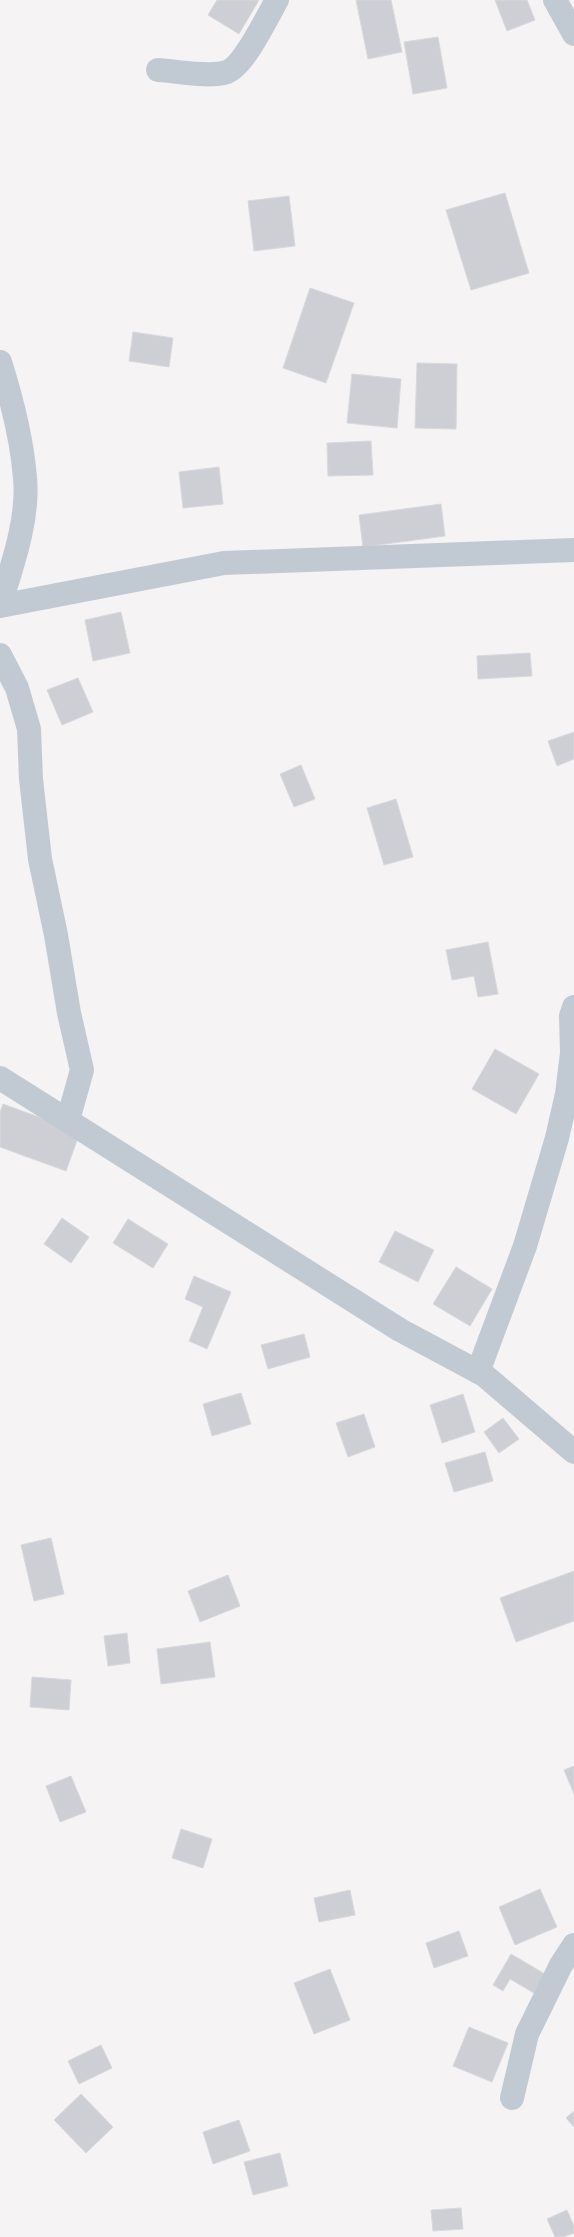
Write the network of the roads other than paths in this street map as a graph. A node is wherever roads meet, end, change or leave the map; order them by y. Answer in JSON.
{"nodes":[{"id":1,"x":277,"y":0,"type":"edge"},
{"id":2,"x":555,"y":0,"type":"edge"},
{"id":3,"x":574,"y":34,"type":"edge"},
{"id":4,"x":158,"y":70,"type":"dead end"},
{"id":5,"x":0,"y":362,"type":"edge"},
{"id":6,"x":574,"y":550,"type":"edge"},
{"id":7,"x":0,"y":606,"type":"edge"},
{"id":8,"x":0,"y":655,"type":"edge"},
{"id":9,"x":574,"y":1007,"type":"edge"},
{"id":10,"x":0,"y":1078,"type":"edge"},
{"id":11,"x":68,"y":1120,"type":"junction"},
{"id":12,"x":478,"y":1372,"type":"junction"},
{"id":13,"x":574,"y":1452,"type":"edge"},
{"id":14,"x":574,"y":1945,"type":"edge"},
{"id":15,"x":512,"y":2098,"type":"dead end"}],
"edges":[{"from":1,"to":4,"type":"street"},
{"from":2,"to":3,"type":"street"},
{"from":5,"to":7,"type":"street"},
{"from":6,"to":7,"type":"street"},
{"from":8,"to":11,"type":"street"},
{"from":9,"to":12,"type":"street"},
{"from":10,"to":11,"type":"street"},
{"from":11,"to":12,"type":"street"},
{"from":12,"to":13,"type":"street"},
{"from":14,"to":15,"type":"street"}]}
